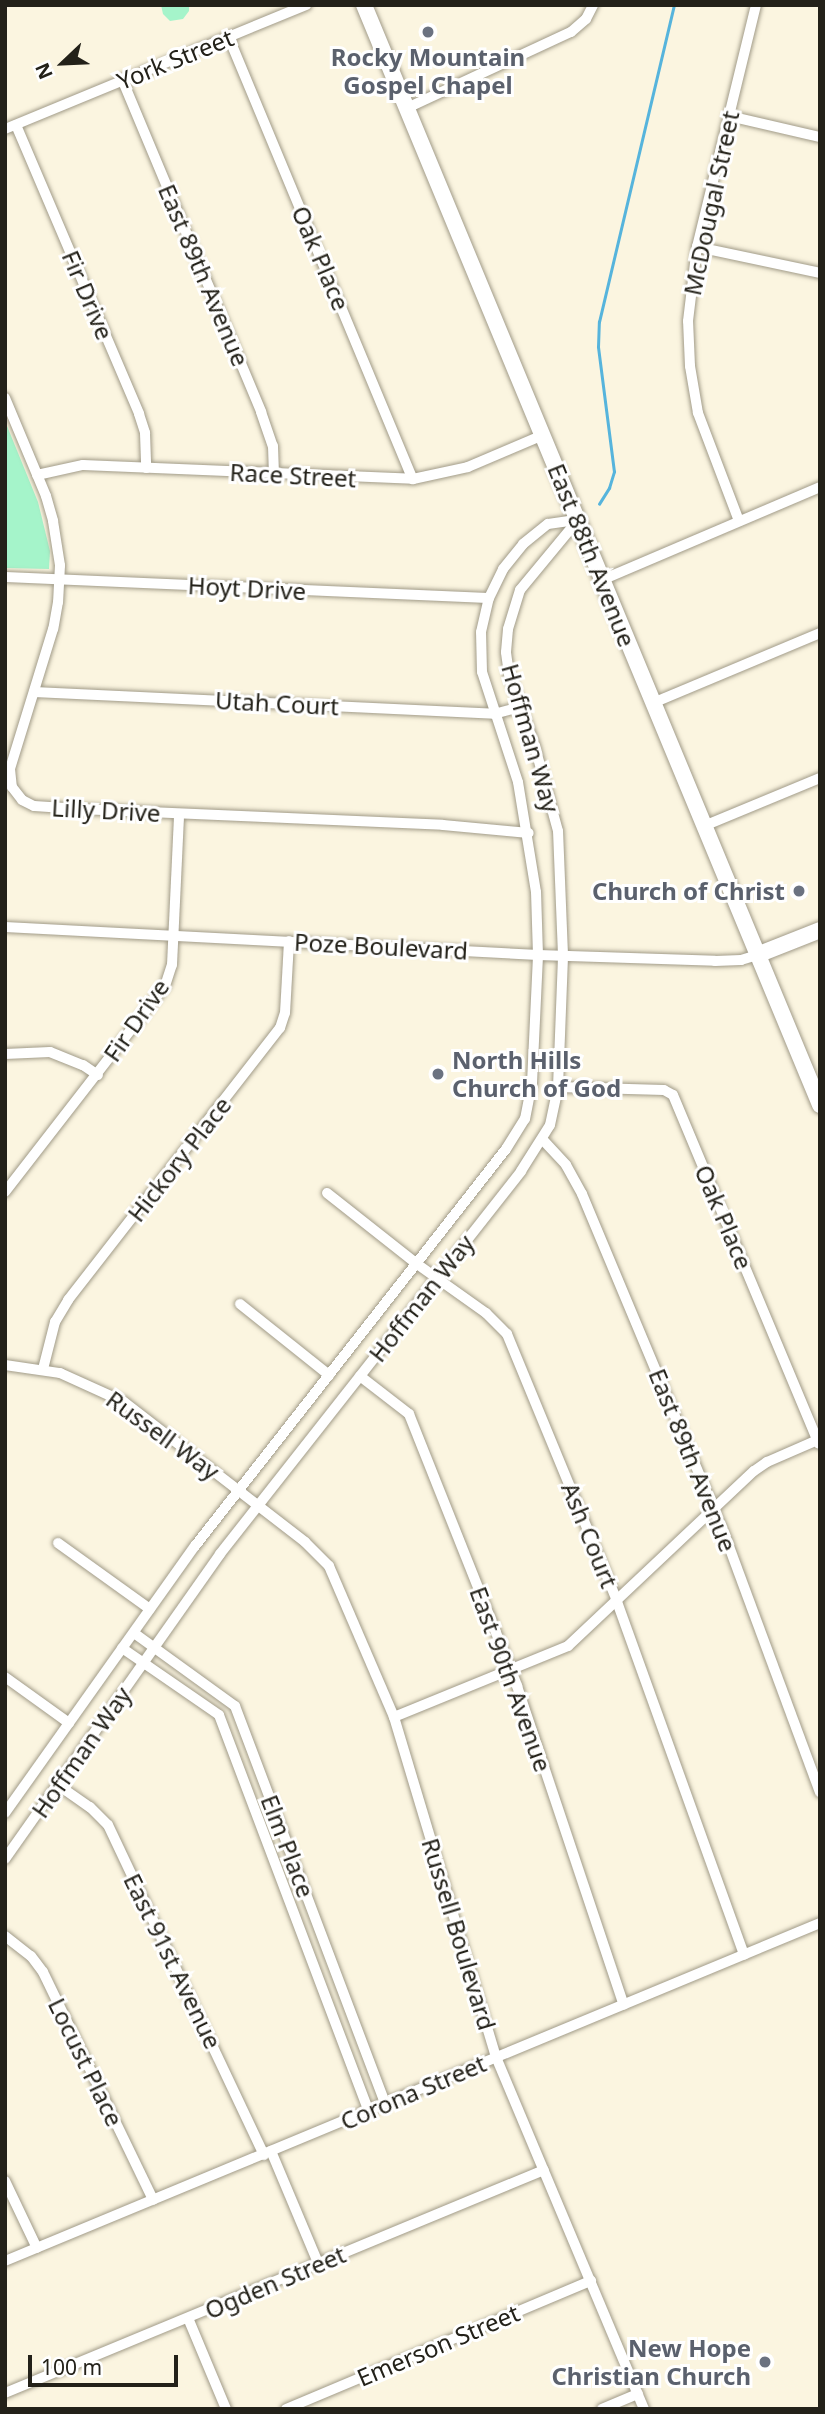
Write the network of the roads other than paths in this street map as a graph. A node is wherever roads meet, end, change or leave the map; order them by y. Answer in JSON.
{"nodes":[{"id":1,"x":306,"y":5,"type":"edge"},
{"id":2,"x":364,"y":5,"type":"edge"},
{"id":3,"x":593,"y":5,"type":"edge"},
{"id":4,"x":755,"y":5,"type":"edge"},
{"id":5,"x":229,"y":38,"type":"junction"},
{"id":6,"x":122,"y":79,"type":"junction"},
{"id":7,"x":407,"y":108,"type":"junction"},
{"id":8,"x":729,"y":116,"type":"junction"},
{"id":9,"x":11,"y":127,"type":"edge"},
{"id":10,"x":820,"y":137,"type":"edge"},
{"id":11,"x":697,"y":247,"type":"junction"},
{"id":12,"x":820,"y":273,"type":"edge"},
{"id":13,"x":6,"y":400,"type":"edge"},
{"id":14,"x":543,"y":435,"type":"junction"},
{"id":15,"x":146,"y":468,"type":"junction"},
{"id":16,"x":274,"y":474,"type":"junction"},
{"id":17,"x":37,"y":475,"type":"junction"},
{"id":18,"x":413,"y":479,"type":"junction"},
{"id":19,"x":820,"y":487,"type":"edge"},
{"id":20,"x":578,"y":520,"type":"junction"},
{"id":21,"x":739,"y":521,"type":"junction"},
{"id":22,"x":5,"y":577,"type":"edge"},
{"id":23,"x":60,"y":579,"type":"junction"},
{"id":24,"x":603,"y":580,"type":"junction"},
{"id":25,"x":489,"y":598,"type":"junction"},
{"id":26,"x":820,"y":633,"type":"edge"},
{"id":27,"x":34,"y":692,"type":"junction"},
{"id":28,"x":653,"y":702,"type":"junction"},
{"id":29,"x":520,"y":708,"type":"junction"},
{"id":30,"x":494,"y":714,"type":"junction"},
{"id":31,"x":820,"y":778,"type":"edge"},
{"id":32,"x":179,"y":814,"type":"junction"},
{"id":33,"x":704,"y":827,"type":"junction"},
{"id":34,"x":529,"y":834,"type":"junction"},
{"id":35,"x":5,"y":927,"type":"edge"},
{"id":36,"x":820,"y":930,"type":"edge"},
{"id":37,"x":173,"y":936,"type":"junction"},
{"id":38,"x":289,"y":940,"type":"junction"},
{"id":39,"x":538,"y":955,"type":"junction"},
{"id":40,"x":563,"y":955,"type":"junction"},
{"id":41,"x":757,"y":955,"type":"junction"},
{"id":42,"x":5,"y":1054,"type":"edge"},
{"id":43,"x":98,"y":1075,"type":"junction"},
{"id":44,"x":816,"y":1083,"type":"edge"},
{"id":45,"x":558,"y":1087,"type":"junction"},
{"id":46,"x":820,"y":1105,"type":"edge"},
{"id":47,"x":543,"y":1140,"type":"junction"},
{"id":48,"x":5,"y":1192,"type":"edge"},
{"id":49,"x":327,"y":1193,"type":"dead end"},
{"id":50,"x":417,"y":1264,"type":"junction"},
{"id":51,"x":438,"y":1277,"type":"junction"},
{"id":52,"x":240,"y":1304,"type":"dead end"},
{"id":53,"x":5,"y":1365,"type":"edge"},
{"id":54,"x":43,"y":1369,"type":"junction"},
{"id":55,"x":330,"y":1375,"type":"junction"},
{"id":56,"x":360,"y":1376,"type":"junction"},
{"id":57,"x":819,"y":1442,"type":"edge"},
{"id":58,"x":237,"y":1491,"type":"junction"},
{"id":59,"x":258,"y":1507,"type":"junction"},
{"id":60,"x":713,"y":1507,"type":"junction"},
{"id":61,"x":58,"y":1543,"type":"dead end"},
{"id":62,"x":616,"y":1600,"type":"junction"},
{"id":63,"x":150,"y":1609,"type":"junction"},
{"id":64,"x":134,"y":1633,"type":"junction"},
{"id":65,"x":154,"y":1647,"type":"junction"},
{"id":66,"x":122,"y":1648,"type":"junction"},
{"id":67,"x":143,"y":1663,"type":"junction"},
{"id":68,"x":511,"y":1670,"type":"junction"},
{"id":69,"x":5,"y":1677,"type":"edge"},
{"id":70,"x":394,"y":1717,"type":"junction"},
{"id":71,"x":69,"y":1723,"type":"junction"},
{"id":72,"x":58,"y":1785,"type":"junction"},
{"id":73,"x":820,"y":1792,"type":"edge"},
{"id":74,"x":5,"y":1813,"type":"edge"},
{"id":75,"x":5,"y":1859,"type":"edge"},
{"id":76,"x":820,"y":1923,"type":"edge"},
{"id":77,"x":5,"y":1936,"type":"edge"},
{"id":78,"x":744,"y":1955,"type":"junction"},
{"id":79,"x":624,"y":2005,"type":"junction"},
{"id":80,"x":496,"y":2057,"type":"junction"},
{"id":81,"x":385,"y":2103,"type":"junction"},
{"id":82,"x":368,"y":2110,"type":"junction"},
{"id":83,"x":268,"y":2153,"type":"junction"},
{"id":84,"x":544,"y":2170,"type":"junction"},
{"id":85,"x":5,"y":2181,"type":"edge"},
{"id":86,"x":152,"y":2200,"type":"junction"},
{"id":87,"x":37,"y":2248,"type":"junction"},
{"id":88,"x":5,"y":2261,"type":"edge"},
{"id":89,"x":318,"y":2263,"type":"junction"},
{"id":90,"x":591,"y":2281,"type":"junction"},
{"id":91,"x":188,"y":2318,"type":"junction"},
{"id":92,"x":5,"y":2393,"type":"edge"},
{"id":93,"x":638,"y":2394,"type":"junction"},
{"id":94,"x":226,"y":2409,"type":"edge"},
{"id":95,"x":286,"y":2409,"type":"edge"},
{"id":96,"x":602,"y":2409,"type":"edge"},
{"id":97,"x":644,"y":2409,"type":"edge"}],
"edges":[{"from":1,"to":5,"type":"street","name":"York Street"},
{"from":2,"to":7,"type":"main road","name":"East 88th Avenue"},
{"from":3,"to":7,"type":"street"},
{"from":4,"to":8,"type":"street","name":"McDougal Street"},
{"from":5,"to":6,"type":"street","name":"York Street"},
{"from":5,"to":18,"type":"street","name":"Oak Place"},
{"from":6,"to":9,"type":"street","name":"York Street"},
{"from":6,"to":16,"type":"street","name":"East 89th Avenue"},
{"from":7,"to":14,"type":"main road","name":"East 88th Avenue"},
{"from":8,"to":10,"type":"street"},
{"from":8,"to":11,"type":"street","name":"McDougal Street"},
{"from":9,"to":15,"type":"street","name":"Fir Drive"},
{"from":11,"to":12,"type":"street"},
{"from":11,"to":21,"type":"street","name":"McDougal Street"},
{"from":13,"to":17,"type":"street","name":"Lilly Drive"},
{"from":14,"to":18,"type":"street","name":"Race Street"},
{"from":14,"to":20,"type":"main road","name":"East 88th Avenue"},
{"from":15,"to":16,"type":"street","name":"Race Street"},
{"from":15,"to":17,"type":"street","name":"Race Street"},
{"from":16,"to":18,"type":"street","name":"Race Street"},
{"from":17,"to":23,"type":"street","name":"Lilly Drive"},
{"from":19,"to":21,"type":"street"},
{"from":20,"to":24,"type":"main road","name":"East 88th Avenue"},
{"from":20,"to":25,"type":"street","name":"Hoffman Way"},
{"from":20,"to":29,"type":"street","name":"Hoffman Way"},
{"from":21,"to":24,"type":"street"},
{"from":22,"to":23,"type":"street","name":"Hoyt Drive"},
{"from":23,"to":25,"type":"street","name":"Hoyt Drive"},
{"from":23,"to":27,"type":"street","name":"Lilly Drive"},
{"from":24,"to":28,"type":"main road","name":"East 88th Avenue"},
{"from":25,"to":30,"type":"street","name":"Hoffman Way"},
{"from":26,"to":28,"type":"street"},
{"from":27,"to":30,"type":"street","name":"Utah Court"},
{"from":27,"to":32,"type":"street","name":"Lilly Drive"},
{"from":28,"to":33,"type":"main road","name":"East 88th Avenue"},
{"from":29,"to":30,"type":"street","name":"Utah Court"},
{"from":29,"to":40,"type":"street","name":"Hoffman Way"},
{"from":30,"to":34,"type":"street","name":"Hoffman Way"},
{"from":31,"to":33,"type":"street"},
{"from":32,"to":34,"type":"street","name":"Lilly Drive"},
{"from":32,"to":37,"type":"street","name":"Fir Drive"},
{"from":33,"to":41,"type":"main road","name":"East 88th Avenue"},
{"from":34,"to":39,"type":"street","name":"Hoffman Way"},
{"from":35,"to":37,"type":"street","name":"Poze Boulevard"},
{"from":36,"to":41,"type":"main road"},
{"from":37,"to":38,"type":"street","name":"Poze Boulevard"},
{"from":37,"to":43,"type":"street","name":"Fir Drive"},
{"from":38,"to":39,"type":"street","name":"Poze Boulevard"},
{"from":38,"to":54,"type":"street","name":"Hickory Place"},
{"from":39,"to":40,"type":"street","name":"Poze Boulevard"},
{"from":39,"to":50,"type":"street","name":"Hoffman Way"},
{"from":40,"to":41,"type":"street","name":"Poze Boulevard"},
{"from":40,"to":45,"type":"street","name":"Hoffman Way"},
{"from":41,"to":44,"type":"main road","name":"East 88th Avenue"},
{"from":42,"to":43,"type":"street"},
{"from":43,"to":48,"type":"street","name":"Fir Drive"},
{"from":44,"to":46,"type":"main road","name":"East 88th Avenue"},
{"from":45,"to":47,"type":"street","name":"Hoffman Way"},
{"from":45,"to":57,"type":"street","name":"Oak Place"},
{"from":47,"to":51,"type":"street","name":"Hoffman Way"},
{"from":47,"to":60,"type":"street","name":"East 89th Avenue"},
{"from":49,"to":50,"type":"street","name":"Ash Court"},
{"from":50,"to":51,"type":"street","name":"Ash Court"},
{"from":50,"to":55,"type":"street","name":"Hoffman Way"},
{"from":51,"to":56,"type":"street","name":"Hoffman Way"},
{"from":51,"to":62,"type":"street","name":"Ash Court"},
{"from":52,"to":55,"type":"street"},
{"from":53,"to":54,"type":"street","name":"Russell Way"},
{"from":54,"to":58,"type":"street","name":"Russell Way"},
{"from":55,"to":58,"type":"street","name":"Hoffman Way"},
{"from":56,"to":59,"type":"street","name":"Hoffman Way"},
{"from":56,"to":68,"type":"street","name":"East 90th Avenue"},
{"from":57,"to":60,"type":"street"},
{"from":58,"to":59,"type":"street","name":"Russell Boulevard"},
{"from":58,"to":63,"type":"street","name":"Hoffman Way"},
{"from":59,"to":65,"type":"street","name":"Hoffman Way"},
{"from":59,"to":70,"type":"street","name":"Russell Boulevard"},
{"from":60,"to":62,"type":"street"},
{"from":60,"to":73,"type":"street","name":"East 89th Avenue"},
{"from":61,"to":63,"type":"street"},
{"from":62,"to":68,"type":"street"},
{"from":62,"to":78,"type":"street","name":"Ash Court"},
{"from":63,"to":64,"type":"street","name":"Hoffman Way"},
{"from":64,"to":65,"type":"street","name":"Elm Place"},
{"from":64,"to":66,"type":"street","name":"Hoffman Way"},
{"from":65,"to":67,"type":"street","name":"Hoffman Way"},
{"from":65,"to":81,"type":"street","name":"Elm Place"},
{"from":66,"to":67,"type":"street","name":"Elm Place"},
{"from":66,"to":71,"type":"street","name":"Hoffman Way"},
{"from":67,"to":72,"type":"street","name":"Hoffman Way"},
{"from":67,"to":82,"type":"street","name":"Elm Place"},
{"from":68,"to":70,"type":"street"},
{"from":68,"to":79,"type":"street","name":"East 90th Avenue"},
{"from":69,"to":71,"type":"street"},
{"from":70,"to":80,"type":"street","name":"Russell Boulevard"},
{"from":71,"to":74,"type":"street","name":"Hoffman Way"},
{"from":72,"to":75,"type":"street","name":"Hoffman Way"},
{"from":72,"to":83,"type":"street","name":"East 91st Avenue"},
{"from":76,"to":78,"type":"street","name":"Corona Street"},
{"from":77,"to":86,"type":"street","name":"Locust Place"},
{"from":78,"to":79,"type":"street","name":"Corona Street"},
{"from":79,"to":80,"type":"street","name":"Corona Street"},
{"from":80,"to":81,"type":"street","name":"Corona Street"},
{"from":80,"to":84,"type":"street","name":"Russell Boulevard"},
{"from":81,"to":82,"type":"street","name":"Corona Street"},
{"from":82,"to":83,"type":"street","name":"Corona Street"},
{"from":83,"to":86,"type":"street","name":"Corona Street"},
{"from":83,"to":89,"type":"street","name":"East 91st Avenue"},
{"from":84,"to":89,"type":"street","name":"Ogden Street"},
{"from":84,"to":90,"type":"street","name":"Russell Boulevard"},
{"from":85,"to":87,"type":"street"},
{"from":86,"to":87,"type":"street","name":"Corona Street"},
{"from":87,"to":88,"type":"street","name":"Corona Street"},
{"from":89,"to":91,"type":"street","name":"Ogden Street"},
{"from":90,"to":93,"type":"street","name":"Russell Boulevard"},
{"from":90,"to":95,"type":"street","name":"Emerson Street"},
{"from":91,"to":92,"type":"street","name":"Ogden Street"},
{"from":91,"to":94,"type":"street"},
{"from":93,"to":96,"type":"street"},
{"from":93,"to":97,"type":"street","name":"Russell Boulevard"}]}
